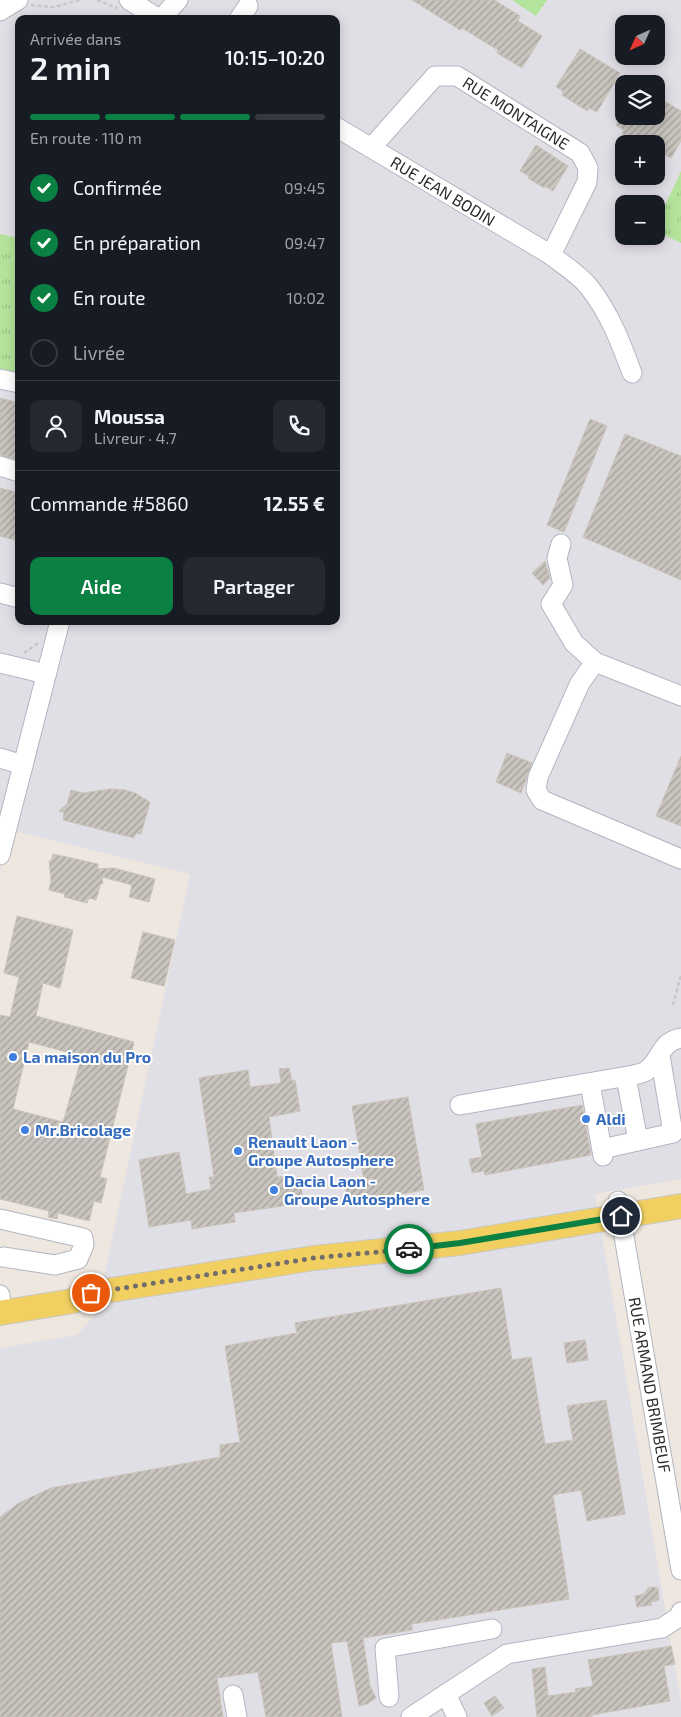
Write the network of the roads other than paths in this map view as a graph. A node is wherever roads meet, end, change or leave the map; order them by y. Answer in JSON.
{"nodes":[{"id":1,"x":129,"y":0,"type":"edge"},
{"id":2,"x":178,"y":0,"type":"edge"},
{"id":3,"x":22,"y":4,"type":"edge"},
{"id":4,"x":0,"y":11,"type":"edge"},
{"id":5,"x":153,"y":15,"type":"edge"},
{"id":6,"x":164,"y":15,"type":"edge"},
{"id":7,"x":340,"y":129,"type":"edge"},
{"id":8,"x":370,"y":148,"type":"junction"},
{"id":9,"x":550,"y":255,"type":"junction"},
{"id":10,"x":632,"y":372,"type":"dead end"},
{"id":11,"x":0,"y":379,"type":"edge"},
{"id":12,"x":15,"y":382,"type":"edge"},
{"id":13,"x":0,"y":466,"type":"edge"},
{"id":14,"x":15,"y":471,"type":"edge"},
{"id":15,"x":561,"y":544,"type":"dead end"},
{"id":16,"x":0,"y":593,"type":"edge"},
{"id":17,"x":15,"y":597,"type":"edge"},
{"id":18,"x":57,"y":630,"type":"edge"},
{"id":19,"x":595,"y":662,"type":"junction"},
{"id":20,"x":0,"y":663,"type":"edge"},
{"id":21,"x":46,"y":674,"type":"junction"},
{"id":22,"x":681,"y":696,"type":"edge"},
{"id":23,"x":0,"y":758,"type":"edge"},
{"id":24,"x":23,"y":765,"type":"junction"},
{"id":25,"x":0,"y":855,"type":"edge"},
{"id":26,"x":681,"y":859,"type":"edge"},
{"id":27,"x":681,"y":1038,"type":"edge"},
{"id":28,"x":660,"y":1055,"type":"junction"},
{"id":29,"x":626,"y":1077,"type":"junction"},
{"id":30,"x":590,"y":1083,"type":"junction"},
{"id":31,"x":460,"y":1105,"type":"dead end"},
{"id":32,"x":638,"y":1141,"type":"junction"},
{"id":33,"x":681,"y":1190,"type":"edge"},
{"id":34,"x":681,"y":1206,"type":"edge"},
{"id":35,"x":620,"y":1209,"type":"junction"},
{"id":36,"x":0,"y":1219,"type":"edge"},
{"id":37,"x":1,"y":1257,"type":"edge"},
{"id":38,"x":1,"y":1304,"type":"edge"},
{"id":39,"x":681,"y":1570,"type":"edge"},
{"id":40,"x":681,"y":1612,"type":"edge"},
{"id":41,"x":492,"y":1629,"type":"dead end"},
{"id":42,"x":446,"y":1694,"type":"junction"},
{"id":43,"x":233,"y":1695,"type":"dead end"},
{"id":44,"x":389,"y":1697,"type":"dead end"},
{"id":45,"x":237,"y":1717,"type":"edge"},
{"id":46,"x":411,"y":1717,"type":"edge"},
{"id":47,"x":457,"y":1717,"type":"edge"}],
"edges":[{"from":1,"to":5,"type":"street"},
{"from":2,"to":6,"type":"street"},
{"from":3,"to":4,"type":"street"},
{"from":7,"to":8,"type":"street","name":"RUE JEAN BODIN"},
{"from":8,"to":9,"type":"street","name":"RUE JEAN BODIN"},
{"from":8,"to":9,"type":"street","name":"RUE MONTAIGNE"},
{"from":9,"to":10,"type":"street","name":"RUE JEAN BODIN"},
{"from":11,"to":12,"type":"street"},
{"from":13,"to":14,"type":"street"},
{"from":15,"to":19,"type":"street"},
{"from":16,"to":17,"type":"street"},
{"from":18,"to":21,"type":"street"},
{"from":19,"to":22,"type":"street"},
{"from":19,"to":26,"type":"street"},
{"from":20,"to":21,"type":"street"},
{"from":21,"to":24,"type":"street"},
{"from":23,"to":24,"type":"street"},
{"from":24,"to":25,"type":"street"},
{"from":27,"to":28,"type":"street"},
{"from":28,"to":29,"type":"street"},
{"from":28,"to":32,"type":"street"},
{"from":29,"to":30,"type":"street"},
{"from":29,"to":32,"type":"street"},
{"from":30,"to":31,"type":"street"},
{"from":30,"to":32,"type":"street"},
{"from":33,"to":35,"type":"main road"},
{"from":34,"to":35,"type":"main road"},
{"from":35,"to":38,"type":"main road"},
{"from":35,"to":39,"type":"street","name":"RUE ARMAND BRIMBEUF"},
{"from":36,"to":37,"type":"street"},
{"from":40,"to":42,"type":"street"},
{"from":41,"to":44,"type":"street"},
{"from":42,"to":46,"type":"street"},
{"from":42,"to":47,"type":"street"},
{"from":43,"to":45,"type":"street"}]}
